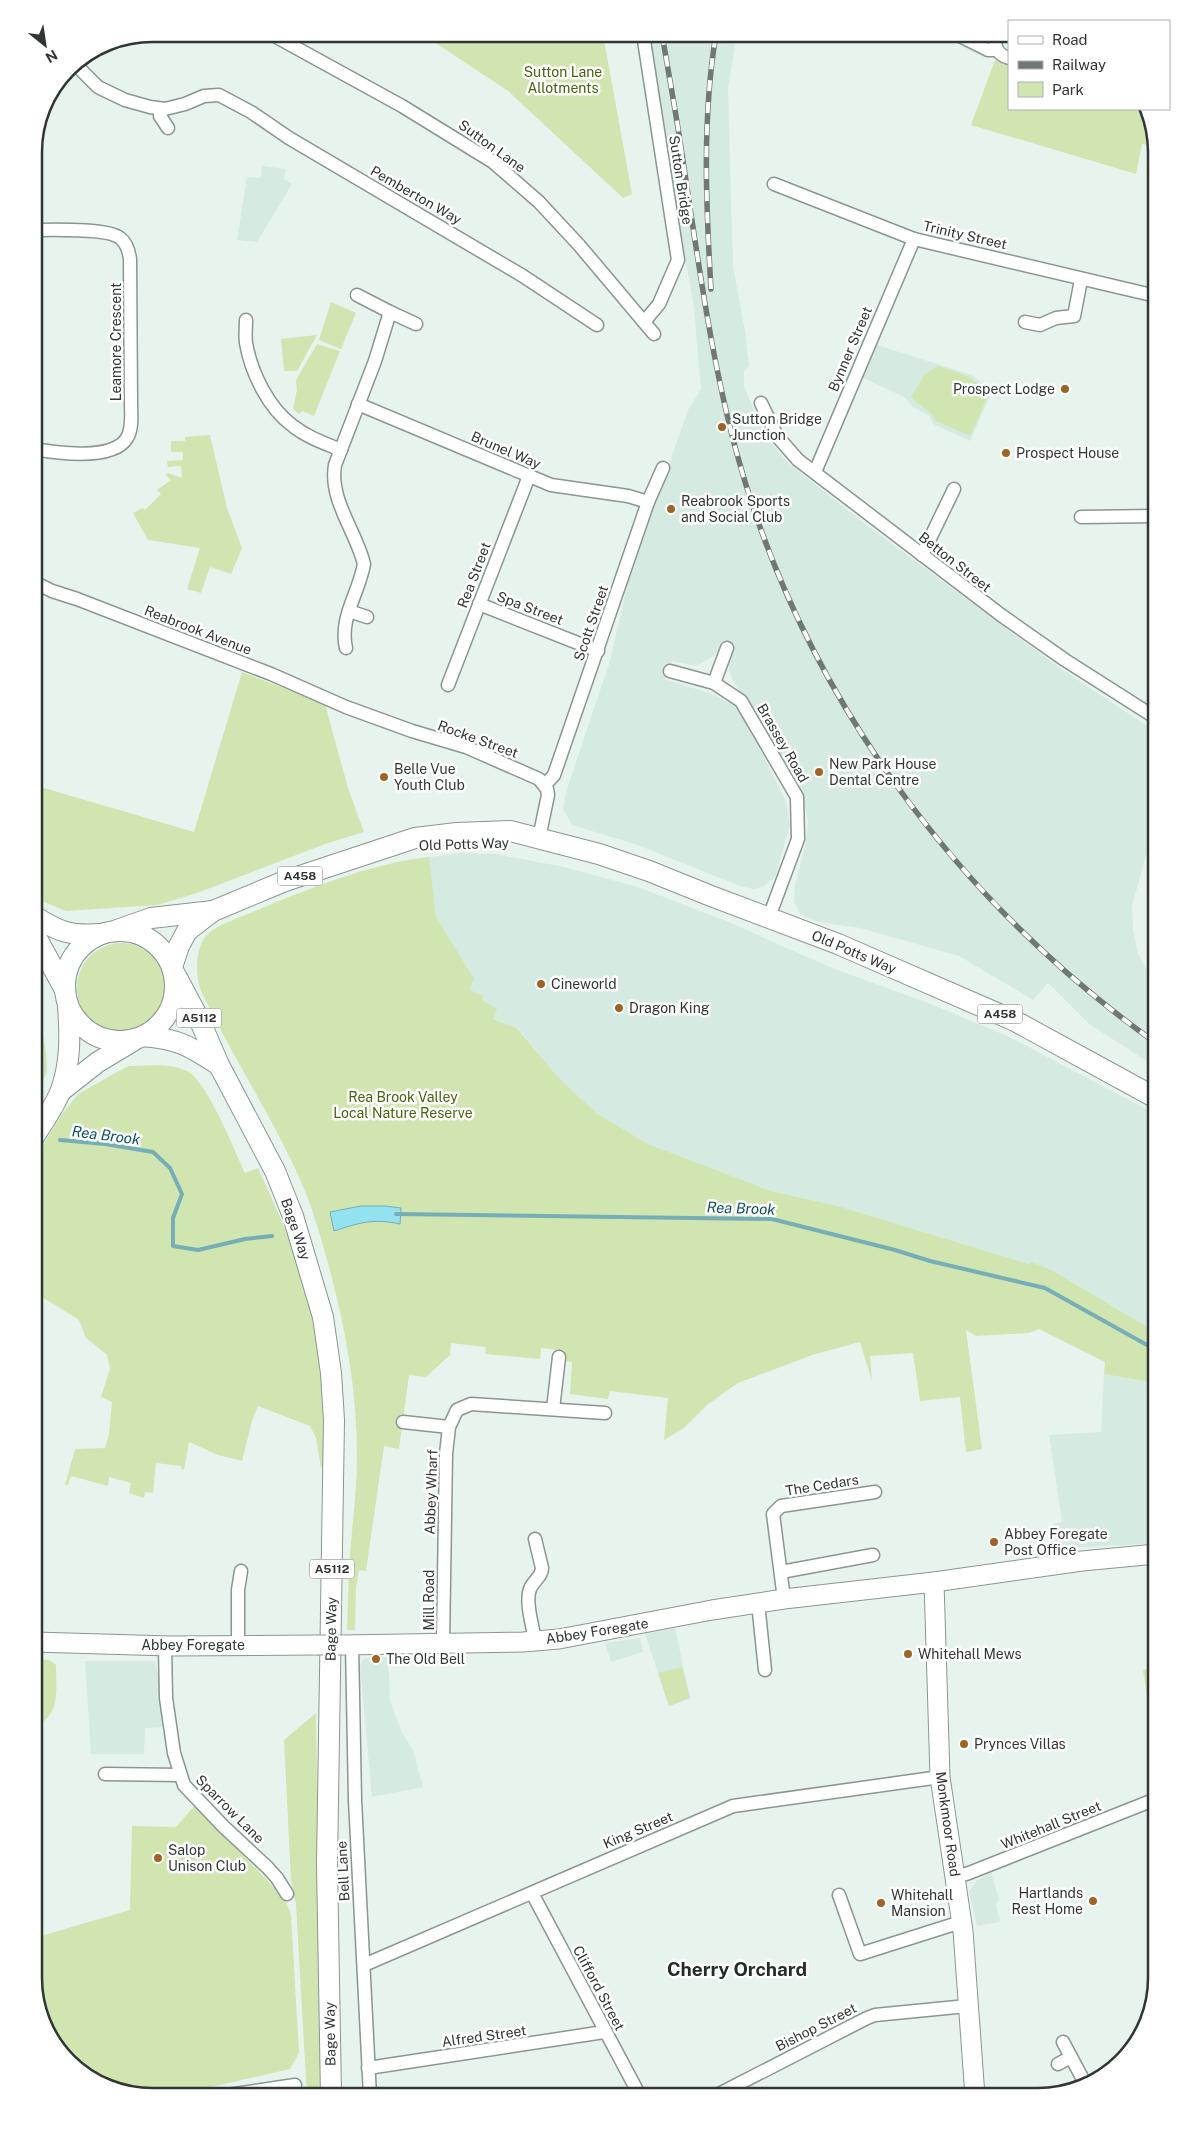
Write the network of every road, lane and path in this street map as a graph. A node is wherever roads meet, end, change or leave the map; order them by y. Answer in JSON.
{"nodes":[{"id":1,"x":287,"y":43,"type":"edge"},
{"id":2,"x":644,"y":43,"type":"edge"},
{"id":3,"x":974,"y":43,"type":"edge"},
{"id":4,"x":994,"y":43,"type":"edge"},
{"id":5,"x":996,"y":50,"type":"junction"},
{"id":6,"x":1008,"y":58,"type":"edge"},
{"id":7,"x":81,"y":70,"type":"edge"},
{"id":8,"x":161,"y":109,"type":"junction"},
{"id":9,"x":168,"y":128,"type":"dead end"},
{"id":10,"x":774,"y":184,"type":"dead end"},
{"id":11,"x":43,"y":230,"type":"edge"},
{"id":12,"x":914,"y":239,"type":"junction"},
{"id":13,"x":1081,"y":280,"type":"junction"},
{"id":14,"x":1148,"y":294,"type":"edge"},
{"id":15,"x":357,"y":295,"type":"dead end"},
{"id":16,"x":390,"y":312,"type":"junction"},
{"id":17,"x":246,"y":320,"type":"dead end"},
{"id":18,"x":644,"y":322,"type":"junction"},
{"id":19,"x":1025,"y":322,"type":"dead end"},
{"id":20,"x":416,"y":324,"type":"dead end"},
{"id":21,"x":597,"y":325,"type":"dead end"},
{"id":22,"x":654,"y":334,"type":"dead end"},
{"id":23,"x":761,"y":403,"type":"dead end"},
{"id":24,"x":358,"y":404,"type":"junction"},
{"id":25,"x":43,"y":450,"type":"edge"},
{"id":26,"x":341,"y":450,"type":"junction"},
{"id":27,"x":662,"y":468,"type":"dead end"},
{"id":28,"x":815,"y":472,"type":"junction"},
{"id":29,"x":529,"y":476,"type":"junction"},
{"id":30,"x":954,"y":489,"type":"dead end"},
{"id":31,"x":648,"y":502,"type":"junction"},
{"id":32,"x":1148,"y":516,"type":"edge"},
{"id":33,"x":1082,"y":517,"type":"dead end"},
{"id":34,"x":922,"y":555,"type":"junction"},
{"id":35,"x":43,"y":587,"type":"edge"},
{"id":36,"x":478,"y":604,"type":"junction"},
{"id":37,"x":349,"y":611,"type":"junction"},
{"id":38,"x":366,"y":617,"type":"dead end"},
{"id":39,"x":346,"y":648,"type":"dead end"},
{"id":40,"x":727,"y":648,"type":"dead end"},
{"id":41,"x":598,"y":651,"type":"junction"},
{"id":42,"x":670,"y":671,"type":"dead end"},
{"id":43,"x":714,"y":684,"type":"junction"},
{"id":44,"x":448,"y":685,"type":"dead end"},
{"id":45,"x":346,"y":707,"type":"joint"},
{"id":46,"x":1148,"y":713,"type":"edge"},
{"id":47,"x":544,"y":785,"type":"junction"},
{"id":48,"x":539,"y":838,"type":"junction"},
{"id":49,"x":213,"y":911,"type":"junction"},
{"id":50,"x":769,"y":917,"type":"junction"},
{"id":51,"x":43,"y":921,"type":"edge"},
{"id":52,"x":109,"y":932,"type":"junction"},
{"id":53,"x":43,"y":950,"type":"edge"},
{"id":54,"x":173,"y":971,"type":"junction"},
{"id":55,"x":66,"y":996,"type":"junction"},
{"id":56,"x":140,"y":1037,"type":"junction"},
{"id":57,"x":219,"y":1065,"type":"junction"},
{"id":58,"x":61,"y":1091,"type":"junction"},
{"id":59,"x":1148,"y":1094,"type":"edge"},
{"id":60,"x":42,"y":1123,"type":"edge"},
{"id":61,"x":559,"y":1357,"type":"dead end"},
{"id":62,"x":553,"y":1409,"type":"junction"},
{"id":63,"x":605,"y":1413,"type":"dead end"},
{"id":64,"x":403,"y":1422,"type":"dead end"},
{"id":65,"x":449,"y":1427,"type":"junction"},
{"id":66,"x":875,"y":1492,"type":"dead end"},
{"id":67,"x":535,"y":1539,"type":"dead end"},
{"id":68,"x":873,"y":1555,"type":"dead end"},
{"id":69,"x":1148,"y":1555,"type":"edge"},
{"id":70,"x":444,"y":1558,"type":"joint"},
{"id":71,"x":241,"y":1571,"type":"dead end"},
{"id":72,"x":781,"y":1572,"type":"junction"},
{"id":73,"x":934,"y":1582,"type":"junction"},
{"id":74,"x":784,"y":1599,"type":"junction"},
{"id":75,"x":758,"y":1603,"type":"junction"},
{"id":76,"x":536,"y":1641,"type":"junction"},
{"id":77,"x":42,"y":1642,"type":"edge"},
{"id":78,"x":443,"y":1642,"type":"junction"},
{"id":79,"x":347,"y":1644,"type":"junction"},
{"id":80,"x":165,"y":1646,"type":"junction"},
{"id":81,"x":238,"y":1646,"type":"junction"},
{"id":82,"x":765,"y":1670,"type":"dead end"},
{"id":83,"x":105,"y":1774,"type":"dead end"},
{"id":84,"x":180,"y":1775,"type":"junction"},
{"id":85,"x":940,"y":1777,"type":"junction"},
{"id":86,"x":1148,"y":1802,"type":"edge"},
{"id":87,"x":956,"y":1877,"type":"junction"},
{"id":88,"x":532,"y":1892,"type":"junction"},
{"id":89,"x":287,"y":1894,"type":"dead end"},
{"id":90,"x":839,"y":1895,"type":"dead end"},
{"id":91,"x":961,"y":1922,"type":"junction"},
{"id":92,"x":364,"y":1965,"type":"junction"},
{"id":93,"x":967,"y":2006,"type":"junction"},
{"id":94,"x":604,"y":2032,"type":"junction"},
{"id":95,"x":1063,"y":2042,"type":"dead end"},
{"id":96,"x":1071,"y":2057,"type":"junction"},
{"id":97,"x":1058,"y":2064,"type":"dead end"},
{"id":98,"x":368,"y":2068,"type":"junction"},
{"id":99,"x":1082,"y":2078,"type":"edge"},
{"id":100,"x":295,"y":2085,"type":"dead end"},
{"id":101,"x":290,"y":2087,"type":"edge"},
{"id":102,"x":331,"y":2087,"type":"edge"},
{"id":103,"x":369,"y":2087,"type":"edge"},
{"id":104,"x":635,"y":2088,"type":"edge"},
{"id":105,"x":731,"y":2088,"type":"edge"},
{"id":106,"x":974,"y":2088,"type":"edge"}],
"edges":[{"from":1,"to":18,"type":"street","name":"Sutton Lane"},
{"from":2,"to":18,"type":"street","name":"Sutton Bridge"},
{"from":3,"to":5,"type":"street"},
{"from":4,"to":5,"type":"street"},
{"from":5,"to":6,"type":"street"},
{"from":7,"to":8,"type":"street"},
{"from":8,"to":9,"type":"street"},
{"from":8,"to":21,"type":"street","name":"Pemberton Way"},
{"from":10,"to":12,"type":"street","name":"Trinity Street"},
{"from":11,"to":25,"type":"street","name":"Leamore Crescent"},
{"from":12,"to":13,"type":"street","name":"Trinity Street"},
{"from":12,"to":28,"type":"street","name":"Bynner Street"},
{"from":13,"to":14,"type":"street","name":"Trinity Street"},
{"from":13,"to":19,"type":"street"},
{"from":15,"to":16,"type":"street"},
{"from":16,"to":20,"type":"street"},
{"from":16,"to":24,"type":"street"},
{"from":17,"to":26,"type":"street"},
{"from":18,"to":22,"type":"street","name":"Sutton Lane"},
{"from":23,"to":28,"type":"street","name":"Betton Street"},
{"from":24,"to":26,"type":"street"},
{"from":24,"to":29,"type":"street","name":"Brunel Way"},
{"from":26,"to":37,"type":"street"},
{"from":27,"to":31,"type":"street","name":"Scott Street"},
{"from":28,"to":34,"type":"street","name":"Betton Street"},
{"from":29,"to":31,"type":"street","name":"Brunel Way"},
{"from":29,"to":36,"type":"street","name":"Rea Street"},
{"from":30,"to":34,"type":"street"},
{"from":31,"to":41,"type":"street","name":"Scott Street"},
{"from":32,"to":33,"type":"street"},
{"from":34,"to":46,"type":"street","name":"Betton Street"},
{"from":35,"to":45,"type":"street","name":"Reabrook Avenue"},
{"from":36,"to":41,"type":"street","name":"Spa Street"},
{"from":36,"to":44,"type":"street","name":"Rea Street"},
{"from":37,"to":38,"type":"street"},
{"from":37,"to":39,"type":"street"},
{"from":40,"to":43,"type":"street"},
{"from":41,"to":47,"type":"street","name":"Scott Street"},
{"from":42,"to":43,"type":"street","name":"Brassey Road"},
{"from":43,"to":50,"type":"street","name":"Brassey Road"},
{"from":45,"to":47,"type":"street","name":"Rocke Street"},
{"from":47,"to":48,"type":"street"},
{"from":48,"to":49,"type":"main road","name":"Old Potts Way","number":"A458"},
{"from":48,"to":50,"type":"main road","name":"Old Potts Way","number":"A458"},
{"from":49,"to":52,"type":"main road","name":"Old Potts Way","number":"A458"},
{"from":49,"to":54,"type":"main road","name":"Old Potts Way","number":"A458"},
{"from":50,"to":59,"type":"main road","name":"Old Potts Way","number":"A458"},
{"from":51,"to":52,"type":"main road"},
{"from":52,"to":54,"type":"main road"},
{"from":52,"to":55,"type":"main road","number":"A458"},
{"from":53,"to":55,"type":"main road"},
{"from":54,"to":56,"type":"main road","number":"A458"},
{"from":54,"to":57,"type":"main road","name":"Bage Way","number":"A5112"},
{"from":55,"to":56,"type":"main road"},
{"from":55,"to":58,"type":"main road","number":"A458"},
{"from":56,"to":57,"type":"main road","number":"A5112"},
{"from":56,"to":58,"type":"main road","number":"A458"},
{"from":57,"to":102,"type":"main road","name":"Bage Way","number":"A5112"},
{"from":58,"to":60,"type":"main road","number":"A458"},
{"from":61,"to":62,"type":"street"},
{"from":62,"to":63,"type":"street","name":"Abbey Wharf"},
{"from":62,"to":65,"type":"street","name":"Abbey Wharf"},
{"from":64,"to":65,"type":"street"},
{"from":65,"to":70,"type":"street","name":"Abbey Wharf"},
{"from":66,"to":72,"type":"street","name":"The Cedars"},
{"from":67,"to":76,"type":"street"},
{"from":68,"to":72,"type":"street"},
{"from":69,"to":73,"type":"street","name":"Abbey Foregate"},
{"from":70,"to":78,"type":"street","name":"Mill Road"},
{"from":71,"to":81,"type":"street"},
{"from":72,"to":74,"type":"street","name":"The Cedars"},
{"from":73,"to":74,"type":"street","name":"Abbey Foregate"},
{"from":73,"to":85,"type":"street","name":"Monkmoor Road"},
{"from":74,"to":75,"type":"street","name":"Abbey Foregate"},
{"from":75,"to":76,"type":"street","name":"Abbey Foregate"},
{"from":75,"to":82,"type":"street"},
{"from":76,"to":78,"type":"street","name":"Abbey Foregate"},
{"from":77,"to":80,"type":"street","name":"Abbey Foregate"},
{"from":78,"to":79,"type":"street","name":"Abbey Foregate"},
{"from":79,"to":81,"type":"street","name":"Abbey Foregate","bridge":true},
{"from":79,"to":92,"type":"street","name":"Bell Lane"},
{"from":80,"to":81,"type":"street","name":"Abbey Foregate"},
{"from":80,"to":84,"type":"street","name":"Sparrow Lane"},
{"from":83,"to":84,"type":"street"},
{"from":84,"to":89,"type":"street","name":"Sparrow Lane"},
{"from":85,"to":87,"type":"street","name":"Monkmoor Road"},
{"from":85,"to":88,"type":"street","name":"King Street"},
{"from":86,"to":87,"type":"street","name":"Whitehall Street"},
{"from":87,"to":91,"type":"street","name":"Monkmoor Road"},
{"from":88,"to":92,"type":"street","name":"King Street"},
{"from":88,"to":94,"type":"street","name":"Clifford Street"},
{"from":90,"to":91,"type":"street"},
{"from":91,"to":93,"type":"street","name":"Monkmoor Road"},
{"from":92,"to":98,"type":"street","name":"Bell Lane"},
{"from":93,"to":105,"type":"street","name":"Bishop Street"},
{"from":93,"to":106,"type":"street","name":"Monkmoor Road"},
{"from":94,"to":98,"type":"street","name":"Alfred Street"},
{"from":94,"to":104,"type":"street","name":"Clifford Street"},
{"from":95,"to":96,"type":"street"},
{"from":96,"to":97,"type":"street"},
{"from":96,"to":99,"type":"street"},
{"from":98,"to":103,"type":"street","name":"Bell Lane"},
{"from":100,"to":101,"type":"street"}]}
